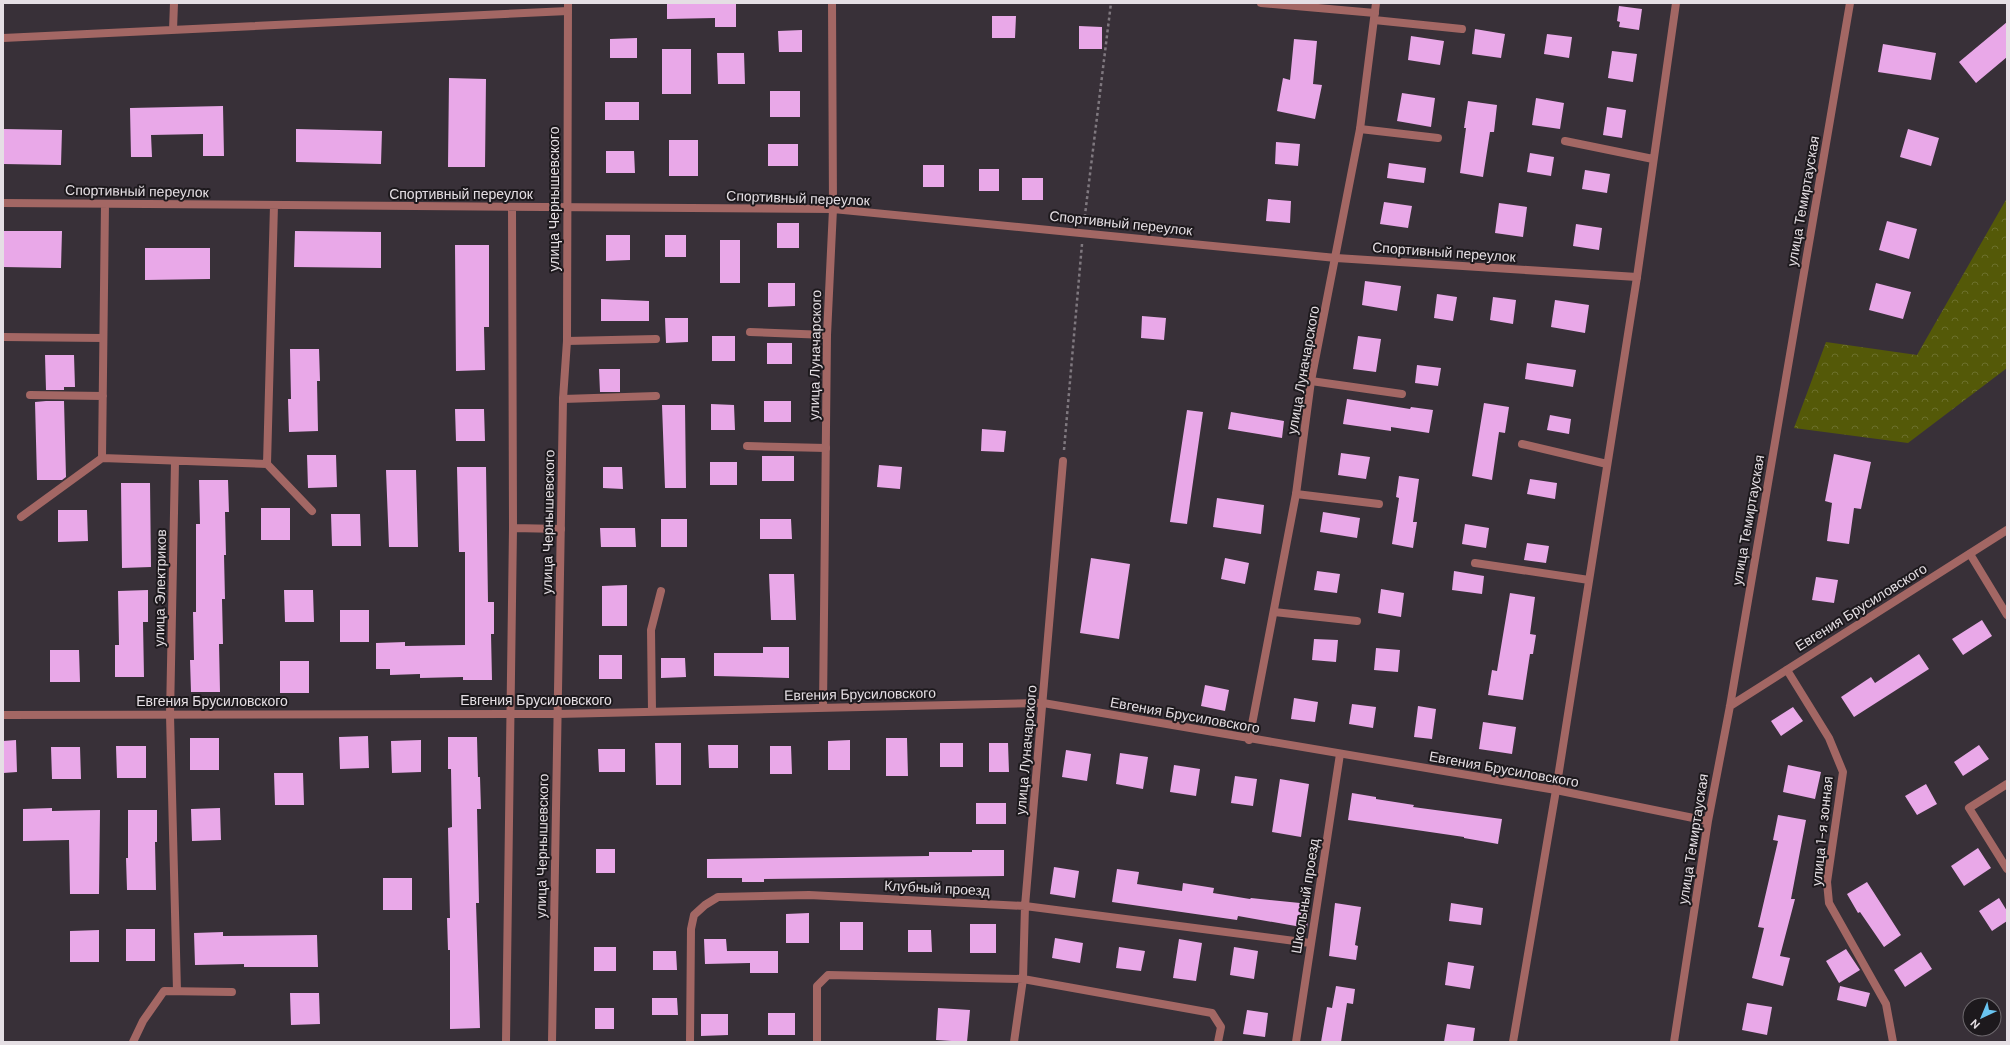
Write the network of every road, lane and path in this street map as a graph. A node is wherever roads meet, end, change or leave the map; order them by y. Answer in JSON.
{"nodes":[{"id":1,"x":174,"y":3,"type":"edge"},
{"id":2,"x":832,"y":3,"type":"edge"},
{"id":3,"x":1261,"y":3,"type":"edge"},
{"id":4,"x":1376,"y":3,"type":"edge"},
{"id":5,"x":1676,"y":3,"type":"edge"},
{"id":6,"x":1850,"y":3,"type":"edge"},
{"id":7,"x":568,"y":7,"type":"edge"},
{"id":8,"x":1374,"y":16,"type":"junction"},
{"id":9,"x":1462,"y":29,"type":"dead end"},
{"id":10,"x":173,"y":30,"type":"junction"},
{"id":11,"x":3,"y":38,"type":"edge"},
{"id":12,"x":1360,"y":128,"type":"junction"},
{"id":13,"x":1438,"y":138,"type":"dead end"},
{"id":14,"x":1565,"y":141,"type":"dead end"},
{"id":15,"x":1653,"y":159,"type":"junction"},
{"id":16,"x":3,"y":203,"type":"edge"},
{"id":17,"x":105,"y":204,"type":"junction"},
{"id":18,"x":274,"y":205,"type":"junction"},
{"id":19,"x":512,"y":207,"type":"junction"},
{"id":20,"x":566,"y":208,"type":"junction"},
{"id":21,"x":833,"y":209,"type":"junction"},
{"id":22,"x":1336,"y":258,"type":"junction"},
{"id":23,"x":1637,"y":278,"type":"junction"},
{"id":24,"x":750,"y":332,"type":"dead end"},
{"id":25,"x":827,"y":335,"type":"junction"},
{"id":26,"x":3,"y":337,"type":"edge"},
{"id":27,"x":103,"y":338,"type":"junction"},
{"id":28,"x":656,"y":339,"type":"dead end"},
{"id":29,"x":567,"y":341,"type":"junction"},
{"id":30,"x":1311,"y":381,"type":"junction"},
{"id":31,"x":1402,"y":394,"type":"dead end"},
{"id":32,"x":30,"y":395,"type":"dead end"},
{"id":33,"x":102,"y":396,"type":"junction"},
{"id":34,"x":656,"y":396,"type":"dead end"},
{"id":35,"x":563,"y":399,"type":"junction"},
{"id":36,"x":1522,"y":444,"type":"dead end"},
{"id":37,"x":747,"y":446,"type":"dead end"},
{"id":38,"x":826,"y":448,"type":"junction"},
{"id":39,"x":102,"y":458,"type":"junction"},
{"id":40,"x":1063,"y":461,"type":"dead end"},
{"id":41,"x":175,"y":462,"type":"junction"},
{"id":42,"x":267,"y":464,"type":"junction"},
{"id":43,"x":1607,"y":464,"type":"junction"},
{"id":44,"x":1296,"y":494,"type":"junction"},
{"id":45,"x":1379,"y":504,"type":"dead end"},
{"id":46,"x":312,"y":511,"type":"dead end"},
{"id":47,"x":21,"y":517,"type":"dead end"},
{"id":48,"x":513,"y":528,"type":"junction"},
{"id":49,"x":561,"y":529,"type":"junction"},
{"id":50,"x":2007,"y":530,"type":"edge"},
{"id":51,"x":1970,"y":554,"type":"junction"},
{"id":52,"x":1475,"y":563,"type":"dead end"},
{"id":53,"x":1589,"y":580,"type":"junction"},
{"id":54,"x":661,"y":591,"type":"dead end"},
{"id":55,"x":1274,"y":612,"type":"junction"},
{"id":56,"x":2007,"y":615,"type":"edge"},
{"id":57,"x":1357,"y":621,"type":"dead end"},
{"id":58,"x":1787,"y":670,"type":"junction"},
{"id":59,"x":1043,"y":703,"type":"junction"},
{"id":60,"x":1730,"y":706,"type":"junction"},
{"id":61,"x":823,"y":707,"type":"junction"},
{"id":62,"x":652,"y":712,"type":"junction"},
{"id":63,"x":510,"y":713,"type":"junction"},
{"id":64,"x":170,"y":714,"type":"junction"},
{"id":65,"x":558,"y":714,"type":"junction"},
{"id":66,"x":3,"y":715,"type":"edge"},
{"id":67,"x":1249,"y":740,"type":"junction"},
{"id":68,"x":1340,"y":754,"type":"junction"},
{"id":69,"x":2007,"y":784,"type":"edge"},
{"id":70,"x":1556,"y":790,"type":"junction"},
{"id":71,"x":1708,"y":821,"type":"junction"},
{"id":72,"x":2007,"y":869,"type":"edge"},
{"id":73,"x":1025,"y":906,"type":"junction"},
{"id":74,"x":1310,"y":943,"type":"junction"},
{"id":75,"x":1023,"y":980,"type":"junction"},
{"id":76,"x":177,"y":991,"type":"junction"},
{"id":77,"x":232,"y":992,"type":"dead end"},
{"id":78,"x":133,"y":1042,"type":"edge"},
{"id":79,"x":506,"y":1042,"type":"edge"},
{"id":80,"x":552,"y":1042,"type":"edge"},
{"id":81,"x":690,"y":1042,"type":"edge"},
{"id":82,"x":816,"y":1042,"type":"edge"},
{"id":83,"x":1014,"y":1042,"type":"edge"},
{"id":84,"x":1218,"y":1042,"type":"edge"},
{"id":85,"x":1296,"y":1042,"type":"edge"},
{"id":86,"x":1513,"y":1042,"type":"edge"},
{"id":87,"x":1674,"y":1042,"type":"edge"},
{"id":88,"x":1893,"y":1042,"type":"edge"}],
"edges":[{"from":1,"to":10,"type":"street"},
{"from":2,"to":21,"type":"street","name":"улица Луначарского"},
{"from":3,"to":8,"type":"street"},
{"from":4,"to":8,"type":"street","name":"улица Луначарского"},
{"from":5,"to":15,"type":"street"},
{"from":6,"to":60,"type":"street","name":"улица Темиртауская"},
{"from":7,"to":10,"type":"street"},
{"from":7,"to":20,"type":"street","name":"улица Чернышевского"},
{"from":8,"to":9,"type":"street"},
{"from":8,"to":12,"type":"street","name":"улица Луначарского"},
{"from":10,"to":11,"type":"street"},
{"from":12,"to":13,"type":"street"},
{"from":12,"to":22,"type":"street","name":"улица Луначарского"},
{"from":14,"to":15,"type":"street"},
{"from":15,"to":23,"type":"street"},
{"from":16,"to":17,"type":"street","name":"Спортивный переулок"},
{"from":17,"to":18,"type":"street","name":"Спортивный переулок"},
{"from":17,"to":27,"type":"street"},
{"from":18,"to":19,"type":"street","name":"Спортивный переулок"},
{"from":18,"to":42,"type":"street"},
{"from":19,"to":20,"type":"street","name":"Спортивный переулок"},
{"from":19,"to":48,"type":"street"},
{"from":20,"to":21,"type":"street","name":"Спортивный переулок"},
{"from":20,"to":29,"type":"street","name":"улица Чернышевского"},
{"from":21,"to":22,"type":"street","name":"Спортивный переулок"},
{"from":21,"to":25,"type":"street","name":"улица Луначарского"},
{"from":22,"to":23,"type":"street","name":"Спортивный переулок"},
{"from":22,"to":30,"type":"street","name":"улица Луначарского"},
{"from":23,"to":43,"type":"street"},
{"from":24,"to":25,"type":"street"},
{"from":25,"to":38,"type":"street","name":"улица Луначарского"},
{"from":26,"to":27,"type":"street"},
{"from":27,"to":33,"type":"street"},
{"from":28,"to":29,"type":"street"},
{"from":29,"to":35,"type":"street","name":"улица Чернышевского"},
{"from":30,"to":31,"type":"street"},
{"from":30,"to":44,"type":"street","name":"улица Луначарского"},
{"from":32,"to":33,"type":"street"},
{"from":33,"to":39,"type":"street"},
{"from":34,"to":35,"type":"street"},
{"from":35,"to":49,"type":"street","name":"улица Чернышевского"},
{"from":36,"to":43,"type":"street"},
{"from":37,"to":38,"type":"street"},
{"from":38,"to":61,"type":"street","name":"улица Луначарского"},
{"from":39,"to":41,"type":"street"},
{"from":39,"to":47,"type":"street"},
{"from":40,"to":59,"type":"street","name":"улица Луначарского"},
{"from":41,"to":42,"type":"street"},
{"from":41,"to":64,"type":"street","name":"улица Электриков"},
{"from":42,"to":46,"type":"street"},
{"from":43,"to":53,"type":"street"},
{"from":44,"to":45,"type":"street"},
{"from":44,"to":55,"type":"street","name":"улица Луначарского"},
{"from":48,"to":49,"type":"street"},
{"from":48,"to":63,"type":"street"},
{"from":49,"to":65,"type":"street","name":"улица Чернышевского"},
{"from":50,"to":51,"type":"street","name":"Евгения Брусиловского"},
{"from":51,"to":56,"type":"street"},
{"from":51,"to":58,"type":"street","name":"Евгения Брусиловского"},
{"from":52,"to":53,"type":"street"},
{"from":53,"to":70,"type":"street"},
{"from":54,"to":62,"type":"street"},
{"from":55,"to":57,"type":"street"},
{"from":55,"to":67,"type":"street","name":"улица Луначарского"},
{"from":58,"to":60,"type":"street","name":"Евгения Брусиловского"},
{"from":58,"to":88,"type":"street","name":"улица 1-я зонная"},
{"from":59,"to":61,"type":"street","name":"Евгения Брусиловского"},
{"from":59,"to":67,"type":"street","name":"Евгения Брусиловского"},
{"from":59,"to":73,"type":"street","name":"улица Луначарского"},
{"from":60,"to":71,"type":"street","name":"улица Темиртауская"},
{"from":61,"to":62,"type":"street","name":"Евгения Брусиловского"},
{"from":62,"to":65,"type":"street","name":"Евгения Брусиловского"},
{"from":63,"to":64,"type":"street","name":"Евгения Брусиловского"},
{"from":63,"to":65,"type":"street","name":"Евгения Брусиловского"},
{"from":63,"to":79,"type":"street"},
{"from":64,"to":66,"type":"street","name":"Евгения Брусиловского"},
{"from":64,"to":76,"type":"street","name":"улица Электриков"},
{"from":65,"to":80,"type":"street","name":"улица Чернышевского"},
{"from":67,"to":68,"type":"street","name":"Евгения Брусиловского"},
{"from":68,"to":70,"type":"street","name":"Евгения Брусиловского"},
{"from":68,"to":74,"type":"street","name":"Школьный проезд"},
{"from":69,"to":72,"type":"street"},
{"from":70,"to":71,"type":"street","name":"Евгения Брусиловского"},
{"from":70,"to":86,"type":"street"},
{"from":71,"to":87,"type":"street","name":"улица Темиртауская"},
{"from":73,"to":74,"type":"street","name":"Клубный проезд"},
{"from":73,"to":75,"type":"street","name":"улица Луначарского"},
{"from":73,"to":81,"type":"street","name":"Клубный проезд"},
{"from":74,"to":85,"type":"street","name":"Школьный проезд"},
{"from":75,"to":82,"type":"street"},
{"from":75,"to":83,"type":"street","name":"улица Луначарского"},
{"from":75,"to":84,"type":"street"},
{"from":76,"to":77,"type":"street"},
{"from":76,"to":78,"type":"street"}]}
